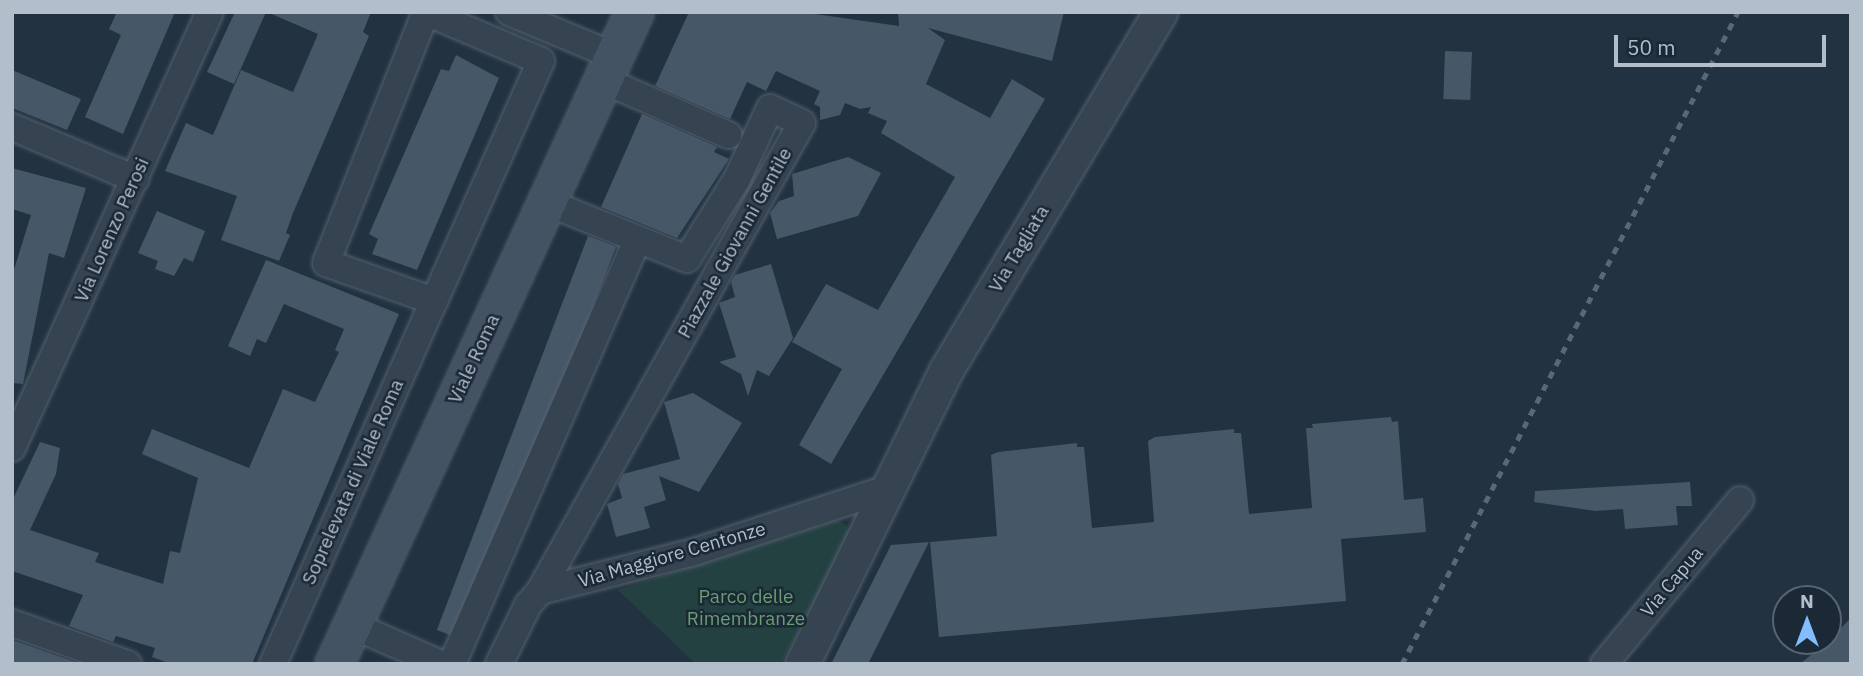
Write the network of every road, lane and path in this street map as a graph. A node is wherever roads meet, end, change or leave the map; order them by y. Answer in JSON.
{"nodes":[{"id":1,"x":210,"y":12,"type":"edge"},
{"id":2,"x":509,"y":12,"type":"edge"},
{"id":3,"x":634,"y":12,"type":"edge"},
{"id":4,"x":1160,"y":12,"type":"edge"},
{"id":5,"x":474,"y":21,"type":"edge"},
{"id":6,"x":554,"y":21,"type":"edge"},
{"id":7,"x":609,"y":68,"type":"junction"},
{"id":8,"x":12,"y":127,"type":"edge"},
{"id":9,"x":728,"y":135,"type":"dead end"},
{"id":10,"x":136,"y":179,"type":"junction"},
{"id":11,"x":546,"y":202,"type":"junction"},
{"id":12,"x":636,"y":242,"type":"junction"},
{"id":13,"x":434,"y":301,"type":"junction"},
{"id":14,"x":12,"y":448,"type":"edge"},
{"id":15,"x":884,"y":490,"type":"junction"},
{"id":16,"x":1741,"y":500,"type":"dead end"},
{"id":17,"x":540,"y":591,"type":"junction"},
{"id":18,"x":12,"y":623,"type":"edge"},
{"id":19,"x":352,"y":625,"type":"junction"},
{"id":20,"x":128,"y":664,"type":"edge"},
{"id":21,"x":273,"y":664,"type":"edge"},
{"id":22,"x":334,"y":664,"type":"edge"},
{"id":23,"x":441,"y":664,"type":"edge"},
{"id":24,"x":452,"y":664,"type":"edge"},
{"id":25,"x":499,"y":664,"type":"edge"},
{"id":26,"x":802,"y":664,"type":"edge"},
{"id":27,"x":1604,"y":664,"type":"edge"}],
"edges":[{"from":1,"to":10,"type":"street","name":"Via Lorenzo Perosi"},
{"from":2,"to":6,"type":"street"},
{"from":3,"to":7,"type":"main road","name":"Viale Roma"},
{"from":4,"to":15,"type":"street","name":"Via Tagliata"},
{"from":5,"to":13,"type":"street","name":"Soprelevata di Viale Roma"},
{"from":5,"to":13,"type":"street"},
{"from":6,"to":7,"type":"street"},
{"from":7,"to":9,"type":"street"},
{"from":7,"to":11,"type":"main road","name":"Viale Roma"},
{"from":8,"to":10,"type":"street"},
{"from":10,"to":14,"type":"street","name":"Via Lorenzo Perosi"},
{"from":11,"to":12,"type":"street","name":"Piazzale Giovanni Gentile"},
{"from":11,"to":19,"type":"main road","name":"Viale Roma"},
{"from":12,"to":17,"type":"street","name":"Piazzale Giovanni Gentile"},
{"from":12,"to":24,"type":"street"},
{"from":13,"to":21,"type":"street","name":"Soprelevata di Viale Roma"},
{"from":15,"to":17,"type":"street","name":"Via Maggiore Centonze"},
{"from":15,"to":26,"type":"street","name":"Via Tagliata"},
{"from":16,"to":27,"type":"street","name":"Via Capua"},
{"from":17,"to":25,"type":"street"},
{"from":18,"to":20,"type":"street"},
{"from":19,"to":22,"type":"main road","name":"Viale Roma"},
{"from":19,"to":23,"type":"street"}]}
